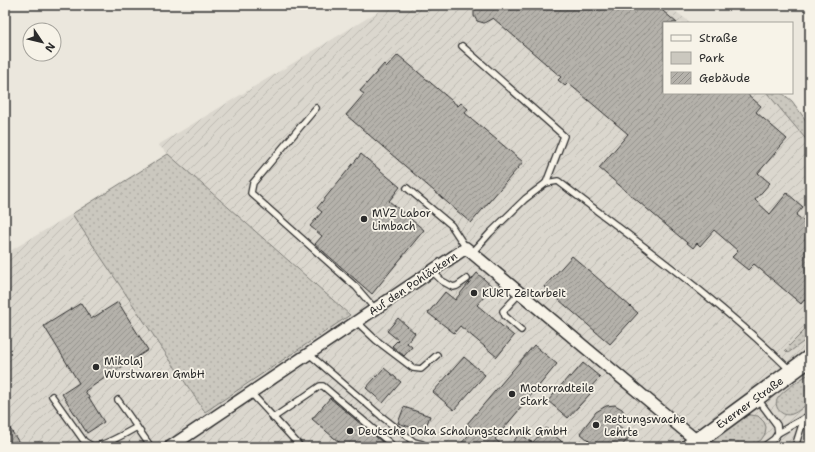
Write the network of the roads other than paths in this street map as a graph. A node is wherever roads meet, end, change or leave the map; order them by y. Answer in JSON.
{"nodes":[{"id":1,"x":462,"y":46,"type":"dead end"},
{"id":2,"x":316,"y":108,"type":"dead end"},
{"id":3,"x":546,"y":183,"type":"junction"},
{"id":4,"x":407,"y":188,"type":"dead end"},
{"id":5,"x":469,"y":251,"type":"junction"},
{"id":6,"x":432,"y":271,"type":"junction"},
{"id":7,"x":467,"y":278,"type":"dead end"},
{"id":8,"x":520,"y":293,"type":"junction"},
{"id":9,"x":375,"y":309,"type":"junction"},
{"id":10,"x":357,"y":322,"type":"junction"},
{"id":11,"x":521,"y":330,"type":"dead end"},
{"id":12,"x":309,"y":354,"type":"junction"},
{"id":13,"x":437,"y":356,"type":"dead end"},
{"id":14,"x":810,"y":358,"type":"edge"},
{"id":15,"x":792,"y":371,"type":"junction"},
{"id":16,"x":251,"y":393,"type":"junction"},
{"id":17,"x":52,"y":396,"type":"dead end"},
{"id":18,"x":757,"y":397,"type":"junction"},
{"id":19,"x":118,"y":400,"type":"dead end"},
{"id":20,"x":810,"y":414,"type":"edge"},
{"id":21,"x":273,"y":418,"type":"junction"},
{"id":22,"x":804,"y":418,"type":"junction"},
{"id":23,"x":137,"y":427,"type":"junction"},
{"id":24,"x":778,"y":433,"type":"junction"},
{"id":25,"x":391,"y":444,"type":"dead end"},
{"id":26,"x":422,"y":444,"type":"dead end"},
{"id":27,"x":693,"y":444,"type":"edge"},
{"id":28,"x":299,"y":445,"type":"dead end"},
{"id":29,"x":151,"y":447,"type":"edge"},
{"id":30,"x":170,"y":447,"type":"edge"},
{"id":31,"x":763,"y":447,"type":"edge"},
{"id":32,"x":795,"y":447,"type":"edge"}],
"edges":[{"from":1,"to":3,"type":"lane"},
{"from":2,"to":9,"type":"lane"},
{"from":3,"to":5,"type":"lane"},
{"from":3,"to":15,"type":"lane"},
{"from":4,"to":5,"type":"lane"},
{"from":5,"to":6,"type":"street","name":"Auf den Pohläckern"},
{"from":5,"to":8,"type":"street","name":"Auf den Pohläckern"},
{"from":6,"to":7,"type":"lane"},
{"from":6,"to":9,"type":"street","name":"Auf den Pohläckern"},
{"from":8,"to":11,"type":"lane"},
{"from":8,"to":27,"type":"street","name":"Auf den Pohläckern"},
{"from":9,"to":10,"type":"street","name":"Auf den Pohläckern"},
{"from":10,"to":12,"type":"street","name":"Auf den Pohläckern"},
{"from":10,"to":13,"type":"lane"},
{"from":12,"to":16,"type":"street","name":"Auf den Pohläckern"},
{"from":12,"to":26,"type":"lane"},
{"from":14,"to":15,"type":"street","name":"Everner Straße"},
{"from":15,"to":18,"type":"street","name":"Everner Straße"},
{"from":16,"to":21,"type":"lane"},
{"from":16,"to":30,"type":"street","name":"Auf den Pohläckern"},
{"from":17,"to":23,"type":"lane"},
{"from":18,"to":24,"type":"lane"},
{"from":18,"to":27,"type":"street","name":"Everner Straße"},
{"from":19,"to":23,"type":"lane"},
{"from":20,"to":22,"type":"lane"},
{"from":21,"to":25,"type":"lane"},
{"from":21,"to":28,"type":"lane"},
{"from":22,"to":24,"type":"lane"},
{"from":22,"to":32,"type":"lane"},
{"from":23,"to":29,"type":"lane"},
{"from":24,"to":31,"type":"lane"}]}
